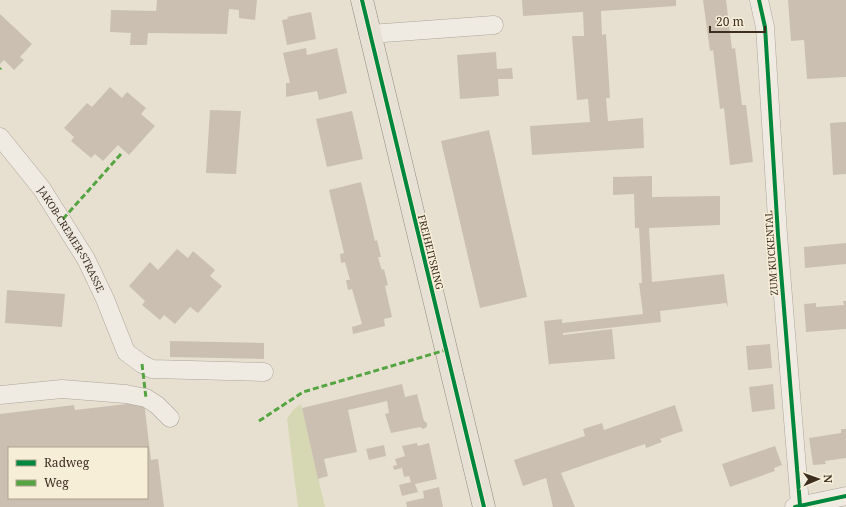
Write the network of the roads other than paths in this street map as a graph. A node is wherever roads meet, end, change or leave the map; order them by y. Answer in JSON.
{"nodes":[{"id":1,"x":362,"y":0,"type":"edge"},
{"id":2,"x":759,"y":0,"type":"edge"},
{"id":3,"x":494,"y":24,"type":"dead end"},
{"id":4,"x":370,"y":34,"type":"junction"},
{"id":5,"x":0,"y":137,"type":"edge"},
{"id":6,"x":264,"y":372,"type":"dead end"},
{"id":7,"x":0,"y":395,"type":"edge"},
{"id":8,"x":170,"y":418,"type":"dead end"},
{"id":9,"x":846,"y":496,"type":"edge"},
{"id":10,"x":797,"y":506,"type":"edge"},
{"id":11,"x":484,"y":507,"type":"edge"}],
"edges":[{"from":1,"to":4,"type":"main road","name":"FREIHEITSRING"},
{"from":2,"to":10,"type":"street","name":"ZUM KUCKENTAL"},
{"from":3,"to":4,"type":"street"},
{"from":4,"to":11,"type":"main road","name":"FREIHEITSRING"},
{"from":5,"to":6,"type":"street","name":"JAKOB-CREMER-STRASSE"},
{"from":7,"to":8,"type":"street"},
{"from":9,"to":10,"type":"street"}]}
